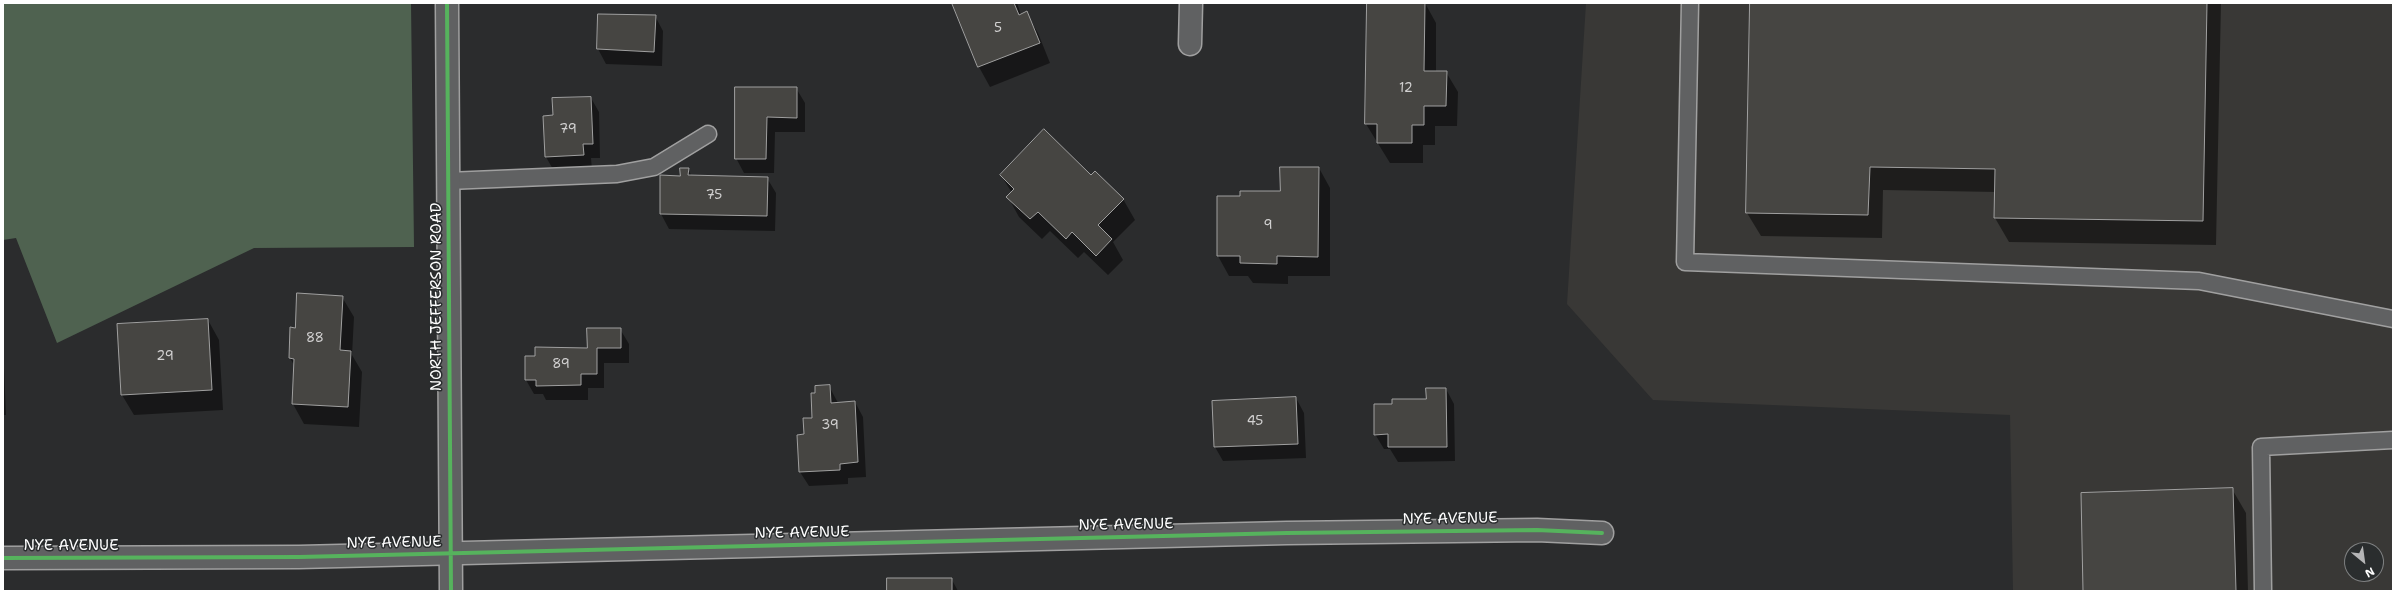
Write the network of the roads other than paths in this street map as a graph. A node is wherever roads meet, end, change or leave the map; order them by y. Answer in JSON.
{"nodes":[{"id":1,"x":447,"y":3,"type":"edge"},
{"id":2,"x":1191,"y":3,"type":"edge"},
{"id":3,"x":1690,"y":3,"type":"edge"},
{"id":4,"x":1190,"y":44,"type":"dead end"},
{"id":5,"x":708,"y":134,"type":"dead end"},
{"id":6,"x":448,"y":181,"type":"junction"},
{"id":7,"x":2393,"y":319,"type":"edge"},
{"id":8,"x":2393,"y":440,"type":"edge"},
{"id":9,"x":1602,"y":533,"type":"dead end"},
{"id":10,"x":451,"y":553,"type":"junction"},
{"id":11,"x":3,"y":558,"type":"edge"},
{"id":12,"x":451,"y":591,"type":"edge"},
{"id":13,"x":2263,"y":591,"type":"edge"}],
"edges":[{"from":1,"to":6,"type":"street","name":"NORTH JEFFERSON ROAD"},
{"from":2,"to":4,"type":"street"},
{"from":3,"to":7,"type":"lane"},
{"from":5,"to":6,"type":"lane"},
{"from":6,"to":10,"type":"street","name":"NORTH JEFFERSON ROAD"},
{"from":8,"to":13,"type":"lane"},
{"from":9,"to":10,"type":"street","name":"NYE AVENUE"},
{"from":10,"to":11,"type":"street","name":"NYE AVENUE"},
{"from":10,"to":12,"type":"street","name":"NORTH JEFFERSON ROAD"}]}
